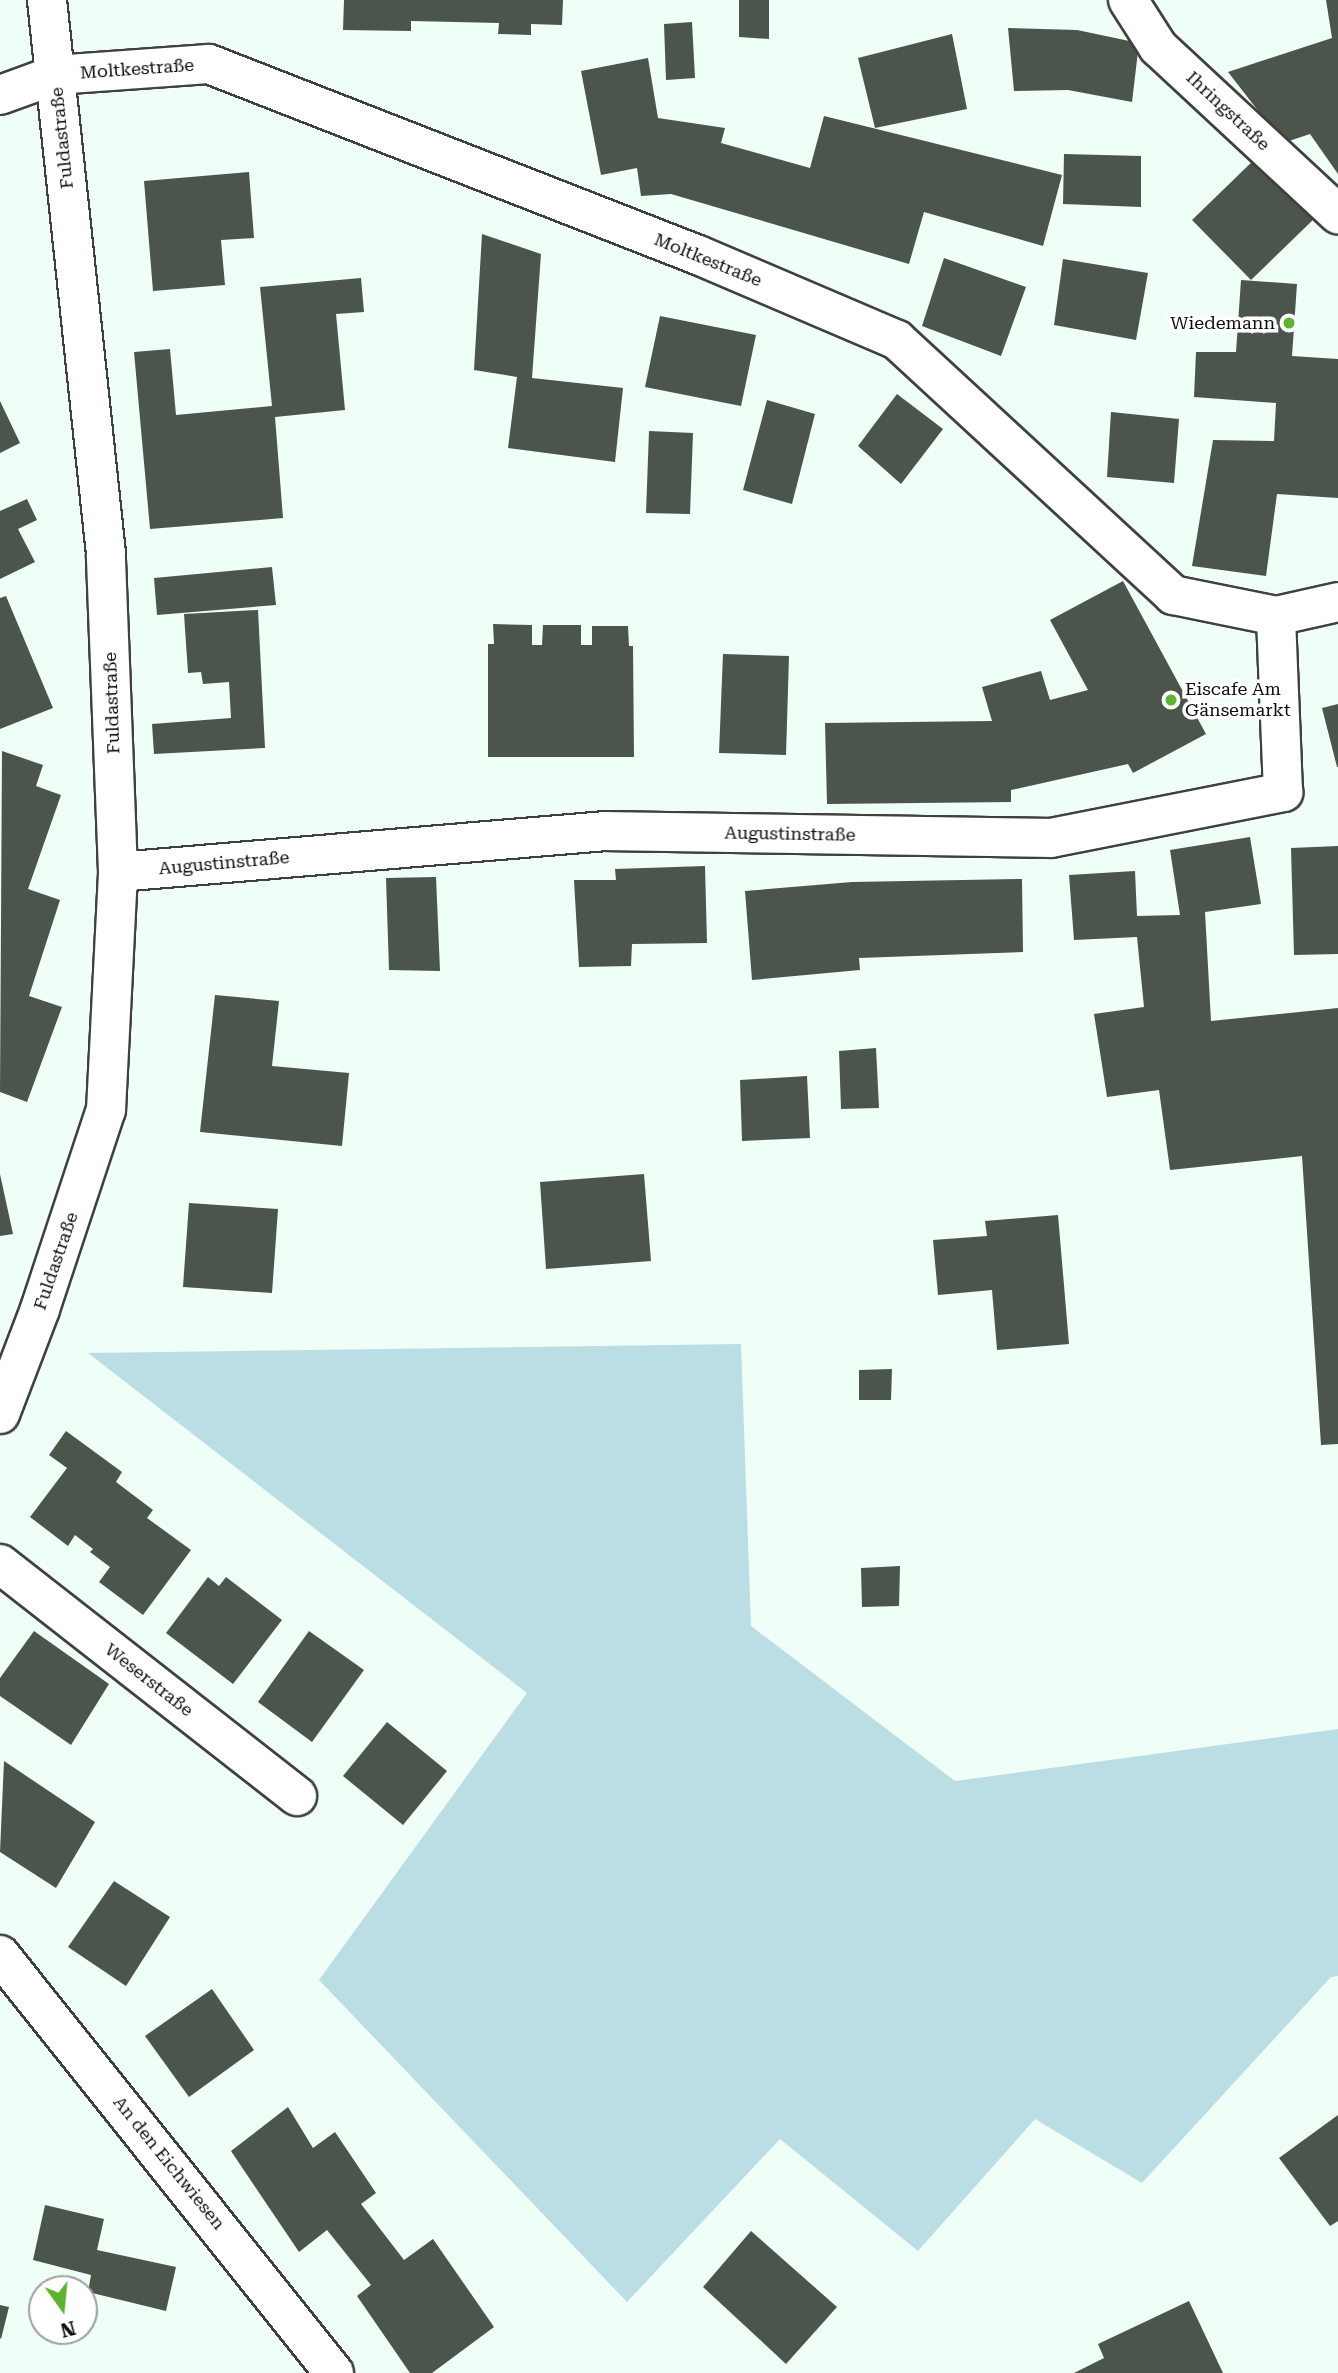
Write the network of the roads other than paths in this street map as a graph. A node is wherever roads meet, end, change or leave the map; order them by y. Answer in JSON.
{"nodes":[{"id":1,"x":47,"y":0,"type":"edge"},
{"id":2,"x":1128,"y":0,"type":"edge"},
{"id":3,"x":55,"y":75,"type":"junction"},
{"id":4,"x":0,"y":95,"type":"edge"},
{"id":5,"x":1338,"y":214,"type":"edge"},
{"id":6,"x":1338,"y":603,"type":"edge"},
{"id":7,"x":1276,"y":616,"type":"junction"},
{"id":8,"x":118,"y":872,"type":"junction"},
{"id":9,"x":4,"y":1392,"type":"edge"},
{"id":10,"x":0,"y":1564,"type":"edge"},
{"id":11,"x":297,"y":1796,"type":"dead end"},
{"id":12,"x":0,"y":1955,"type":"edge"},
{"id":13,"x":334,"y":2373,"type":"edge"}],
"edges":[{"from":1,"to":3,"type":"street","name":"Fuldastraße"},
{"from":2,"to":5,"type":"street","name":"Ihringstraße"},
{"from":3,"to":4,"type":"street","name":"Moltkestraße"},
{"from":3,"to":7,"type":"street","name":"Moltkestraße"},
{"from":3,"to":8,"type":"street","name":"Fuldastraße"},
{"from":6,"to":7,"type":"street","name":"Moltkestraße"},
{"from":7,"to":8,"type":"street","name":"Augustinstraße"},
{"from":8,"to":9,"type":"street","name":"Fuldastraße"},
{"from":10,"to":11,"type":"street","name":"Weserstraße"},
{"from":12,"to":13,"type":"street","name":"An den Eichwiesen"}]}
